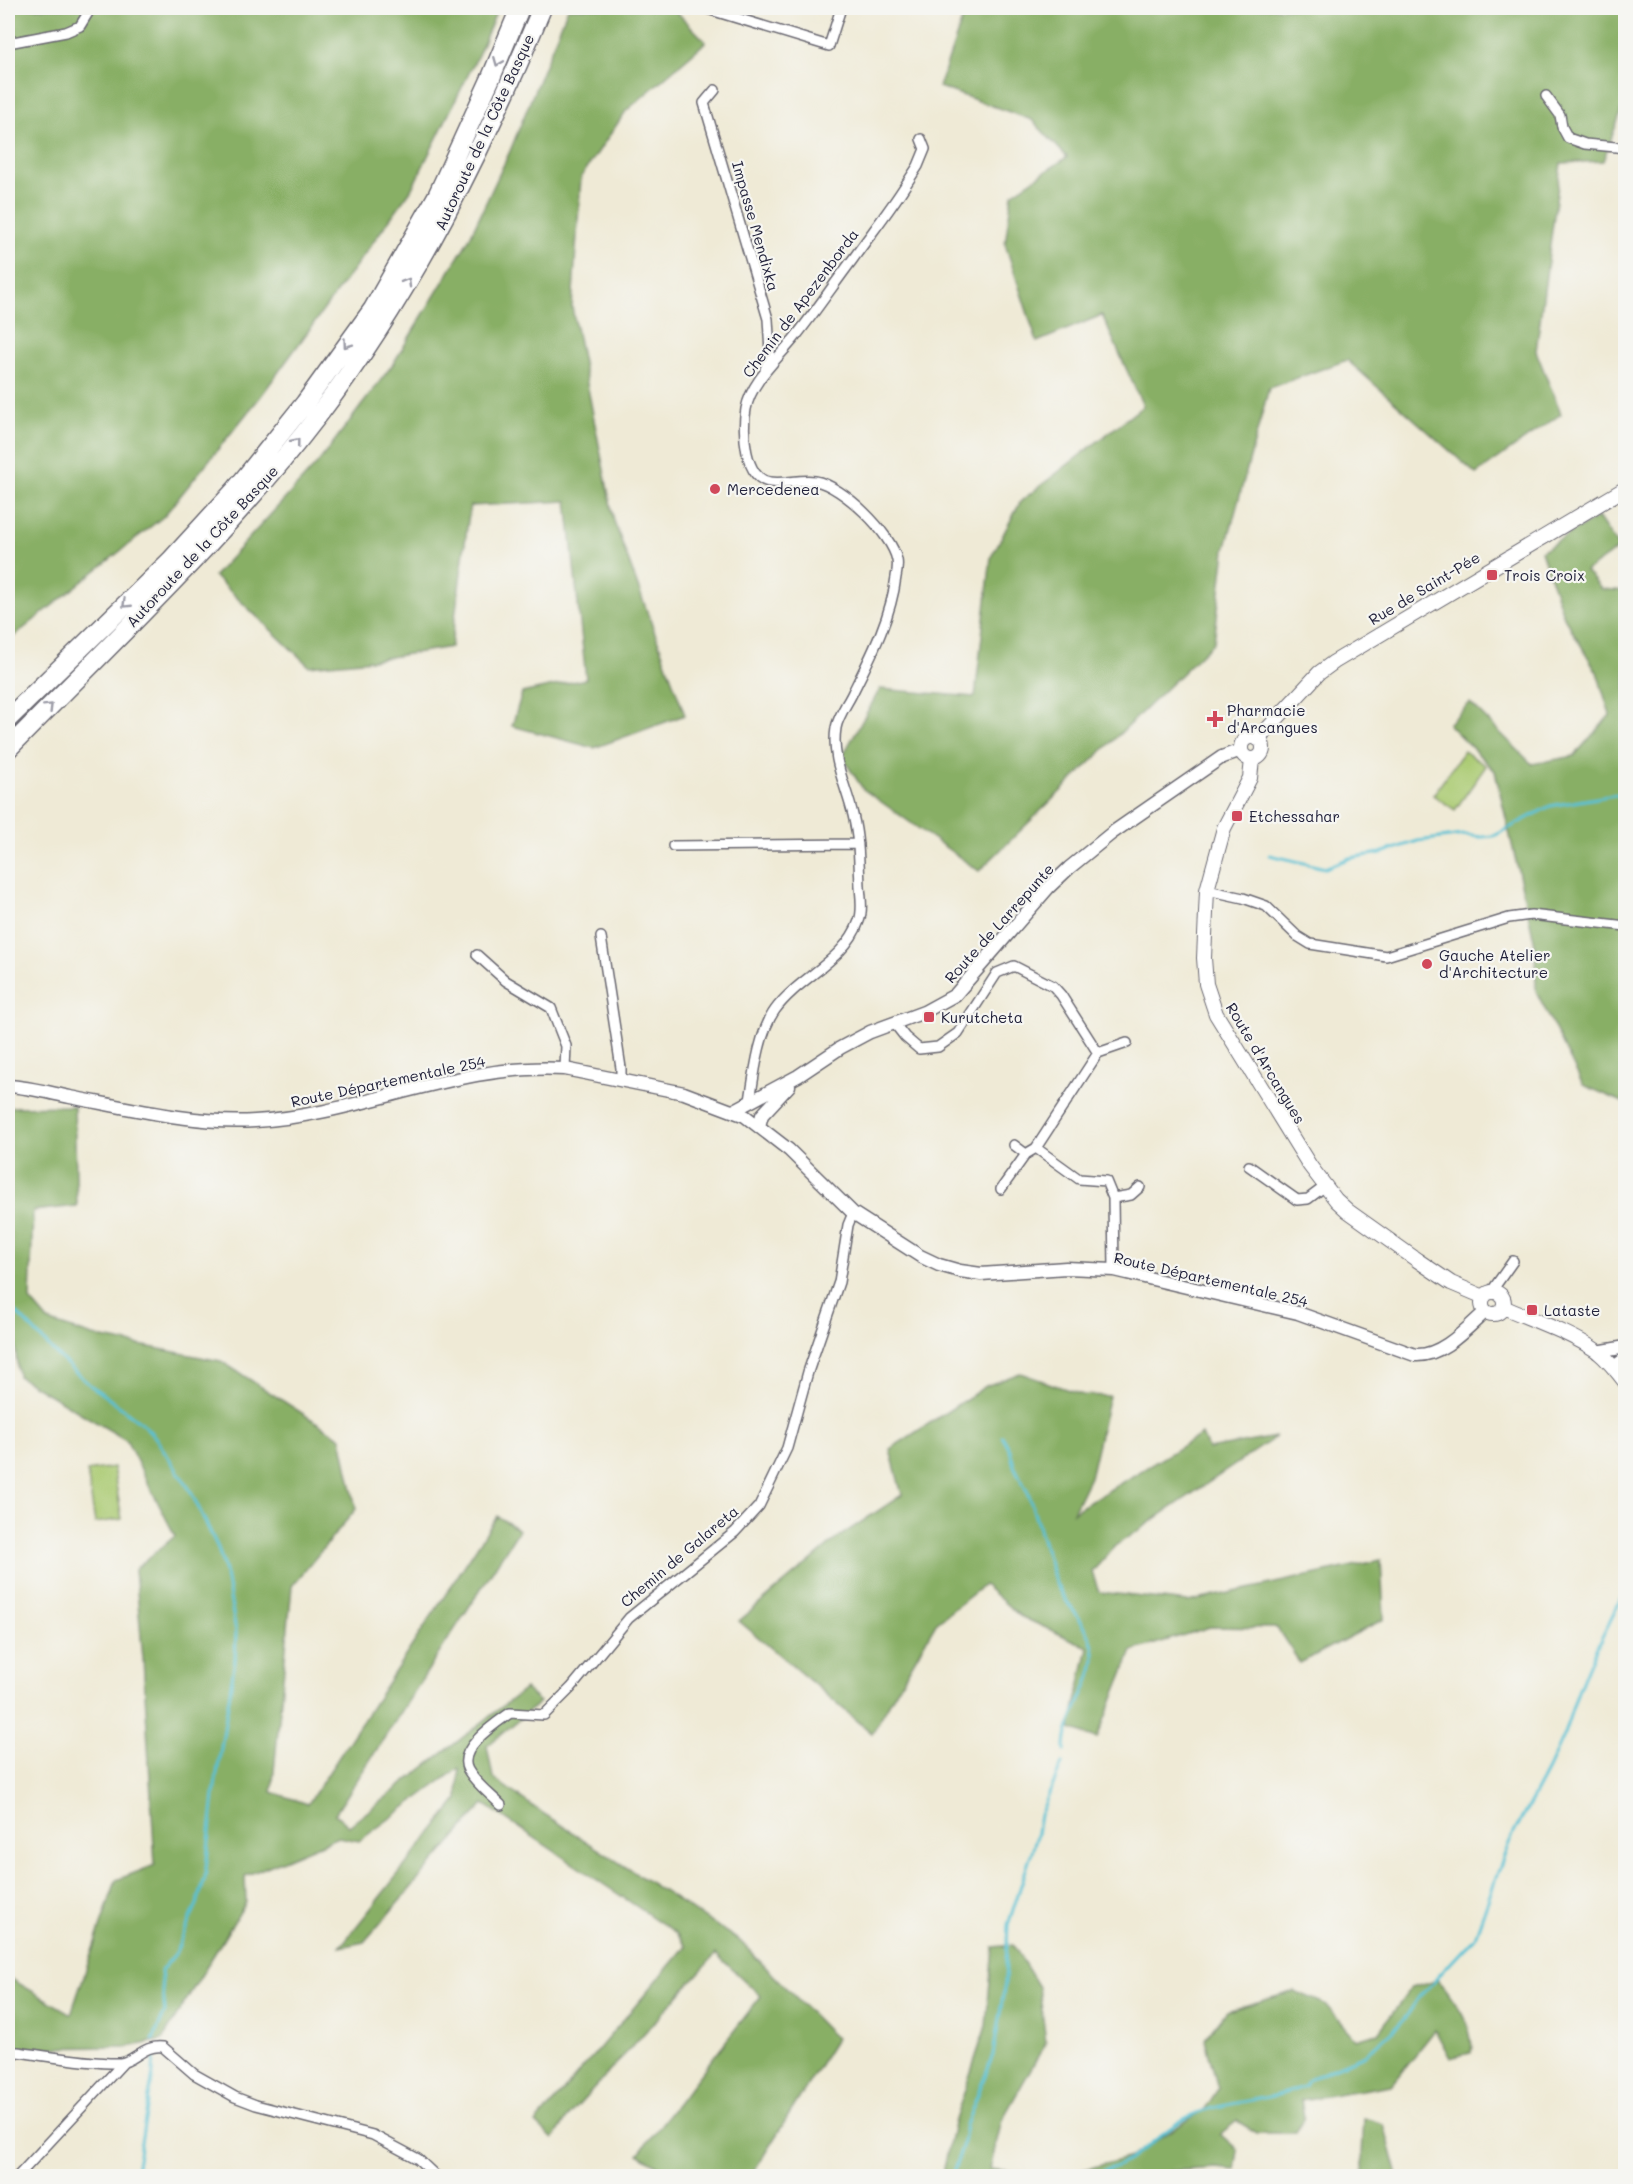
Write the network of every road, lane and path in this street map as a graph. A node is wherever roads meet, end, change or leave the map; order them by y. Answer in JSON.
{"nodes":[{"id":1,"x":91,"y":8,"type":"edge"},
{"id":2,"x":520,"y":8,"type":"edge"},
{"id":3,"x":542,"y":8,"type":"edge"},
{"id":4,"x":704,"y":8,"type":"edge"},
{"id":5,"x":841,"y":8,"type":"edge"},
{"id":6,"x":8,"y":43,"type":"edge"},
{"id":7,"x":715,"y":90,"type":"dead end"},
{"id":8,"x":1546,"y":96,"type":"dead end"},
{"id":9,"x":921,"y":139,"type":"dead end"},
{"id":10,"x":1626,"y":148,"type":"edge"},
{"id":11,"x":764,"y":375,"type":"junction"},
{"id":12,"x":1626,"y":488,"type":"edge"},
{"id":13,"x":8,"y":719,"type":"edge"},
{"id":14,"x":1258,"y":739,"type":"junction"},
{"id":15,"x":8,"y":749,"type":"edge"},
{"id":16,"x":1241,"y":750,"type":"junction"},
{"id":17,"x":1252,"y":760,"type":"junction"},
{"id":18,"x":858,"y":844,"type":"junction"},
{"id":19,"x":673,"y":846,"type":"dead end"},
{"id":20,"x":1207,"y":890,"type":"junction"},
{"id":21,"x":1626,"y":926,"type":"edge"},
{"id":22,"x":601,"y":937,"type":"dead end"},
{"id":23,"x":477,"y":955,"type":"dead end"},
{"id":24,"x":894,"y":1023,"type":"junction"},
{"id":25,"x":1127,"y":1043,"type":"dead end"},
{"id":26,"x":1098,"y":1053,"type":"junction"},
{"id":27,"x":565,"y":1069,"type":"junction"},
{"id":28,"x":755,"y":1069,"type":"junction"},
{"id":29,"x":798,"y":1076,"type":"junction"},
{"id":30,"x":621,"y":1079,"type":"junction"},
{"id":31,"x":8,"y":1086,"type":"edge"},
{"id":32,"x":758,"y":1098,"type":"junction"},
{"id":33,"x":733,"y":1111,"type":"junction"},
{"id":34,"x":765,"y":1111,"type":"junction"},
{"id":35,"x":759,"y":1126,"type":"junction"},
{"id":36,"x":1014,"y":1145,"type":"dead end"},
{"id":37,"x":1036,"y":1148,"type":"junction"},
{"id":38,"x":1026,"y":1154,"type":"junction"},
{"id":39,"x":1249,"y":1166,"type":"dead end"},
{"id":40,"x":1324,"y":1186,"type":"junction"},
{"id":41,"x":1140,"y":1187,"type":"dead end"},
{"id":42,"x":1001,"y":1190,"type":"dead end"},
{"id":43,"x":1113,"y":1198,"type":"junction"},
{"id":44,"x":853,"y":1213,"type":"junction"},
{"id":45,"x":1513,"y":1261,"type":"dead end"},
{"id":46,"x":1114,"y":1270,"type":"junction"},
{"id":47,"x":1487,"y":1300,"type":"junction"},
{"id":48,"x":1626,"y":1347,"type":"edge"},
{"id":49,"x":1597,"y":1352,"type":"junction"},
{"id":50,"x":1626,"y":1358,"type":"edge"},
{"id":51,"x":1614,"y":1367,"type":"junction"},
{"id":52,"x":1626,"y":1383,"type":"edge"},
{"id":53,"x":501,"y":1805,"type":"dead end"},
{"id":54,"x":8,"y":2054,"type":"edge"},
{"id":55,"x":123,"y":2063,"type":"junction"},
{"id":56,"x":18,"y":2176,"type":"edge"},
{"id":57,"x":436,"y":2176,"type":"edge"}],
"edges":[{"from":1,"to":6,"type":"street"},
{"from":2,"to":13,"type":"highway","name":"Autoroute de la Côte Basque","one_way":true},
{"from":15,"to":3,"type":"highway","name":"Autoroute de la Côte Basque","one_way":true},
{"from":4,"to":5,"type":"street"},
{"from":7,"to":11,"type":"street","name":"Impasse Mendixka"},
{"from":8,"to":10,"type":"street"},
{"from":9,"to":11,"type":"street","name":"Chemin de Apezenborda"},
{"from":11,"to":18,"type":"street","name":"Chemin de Apezenborda"},
{"from":12,"to":14,"type":"main road","name":"Rue de Saint-Pée"},
{"from":14,"to":16,"type":"main road"},
{"from":14,"to":17,"type":"main road"},
{"from":16,"to":17,"type":"main road"},
{"from":16,"to":24,"type":"street","name":"Route de Larrepunte"},
{"from":17,"to":20,"type":"main road","name":"Route d'Arcangues"},
{"from":18,"to":19,"type":"street"},
{"from":18,"to":28,"type":"street","name":"Chemin de Apezenborda"},
{"from":20,"to":21,"type":"street"},
{"from":20,"to":40,"type":"main road","name":"Route d'Arcangues"},
{"from":22,"to":30,"type":"street"},
{"from":23,"to":27,"type":"street"},
{"from":24,"to":26,"type":"street"},
{"from":24,"to":29,"type":"street","name":"Route de Larrepunte"},
{"from":25,"to":26,"type":"street"},
{"from":26,"to":37,"type":"street"},
{"from":27,"to":30,"type":"street","name":"Route Départementale 254"},
{"from":27,"to":31,"type":"street","name":"Route Départementale 254"},
{"from":28,"to":32,"type":"street","name":"Chemin de Apezenborda"},
{"from":28,"to":32,"type":"street"},
{"from":29,"to":32,"type":"street","name":"Route de Larrepunte"},
{"from":29,"to":34,"type":"street","name":"Route de Larrepunte"},
{"from":30,"to":33,"type":"street","name":"Route Départementale 254"},
{"from":32,"to":33,"type":"street","name":"Route de Larrepunte"},
{"from":32,"to":34,"type":"street"},
{"from":33,"to":35,"type":"street","name":"Route Départementale 254"},
{"from":34,"to":35,"type":"street","name":"Route de Larrepunte"},
{"from":35,"to":44,"type":"street","name":"Route Départementale 254"},
{"from":36,"to":38,"type":"street"},
{"from":37,"to":38,"type":"street"},
{"from":37,"to":43,"type":"street"},
{"from":38,"to":42,"type":"street"},
{"from":39,"to":40,"type":"street"},
{"from":40,"to":47,"type":"main road","name":"Route d'Arcangues"},
{"from":41,"to":43,"type":"street"},
{"from":43,"to":46,"type":"street"},
{"from":44,"to":46,"type":"street","name":"Route Départementale 254"},
{"from":44,"to":53,"type":"street","name":"Chemin de Galareta"},
{"from":45,"to":47,"type":"street"},
{"from":46,"to":47,"type":"street","name":"Route Départementale 254"},
{"from":47,"to":49,"type":"main road"},
{"from":48,"to":49,"type":"street"},
{"from":49,"to":51,"type":"main road"},
{"from":50,"to":51,"type":"street"},
{"from":51,"to":52,"type":"main road"},
{"from":54,"to":55,"type":"street"},
{"from":55,"to":56,"type":"street"},
{"from":55,"to":57,"type":"street"}]}
